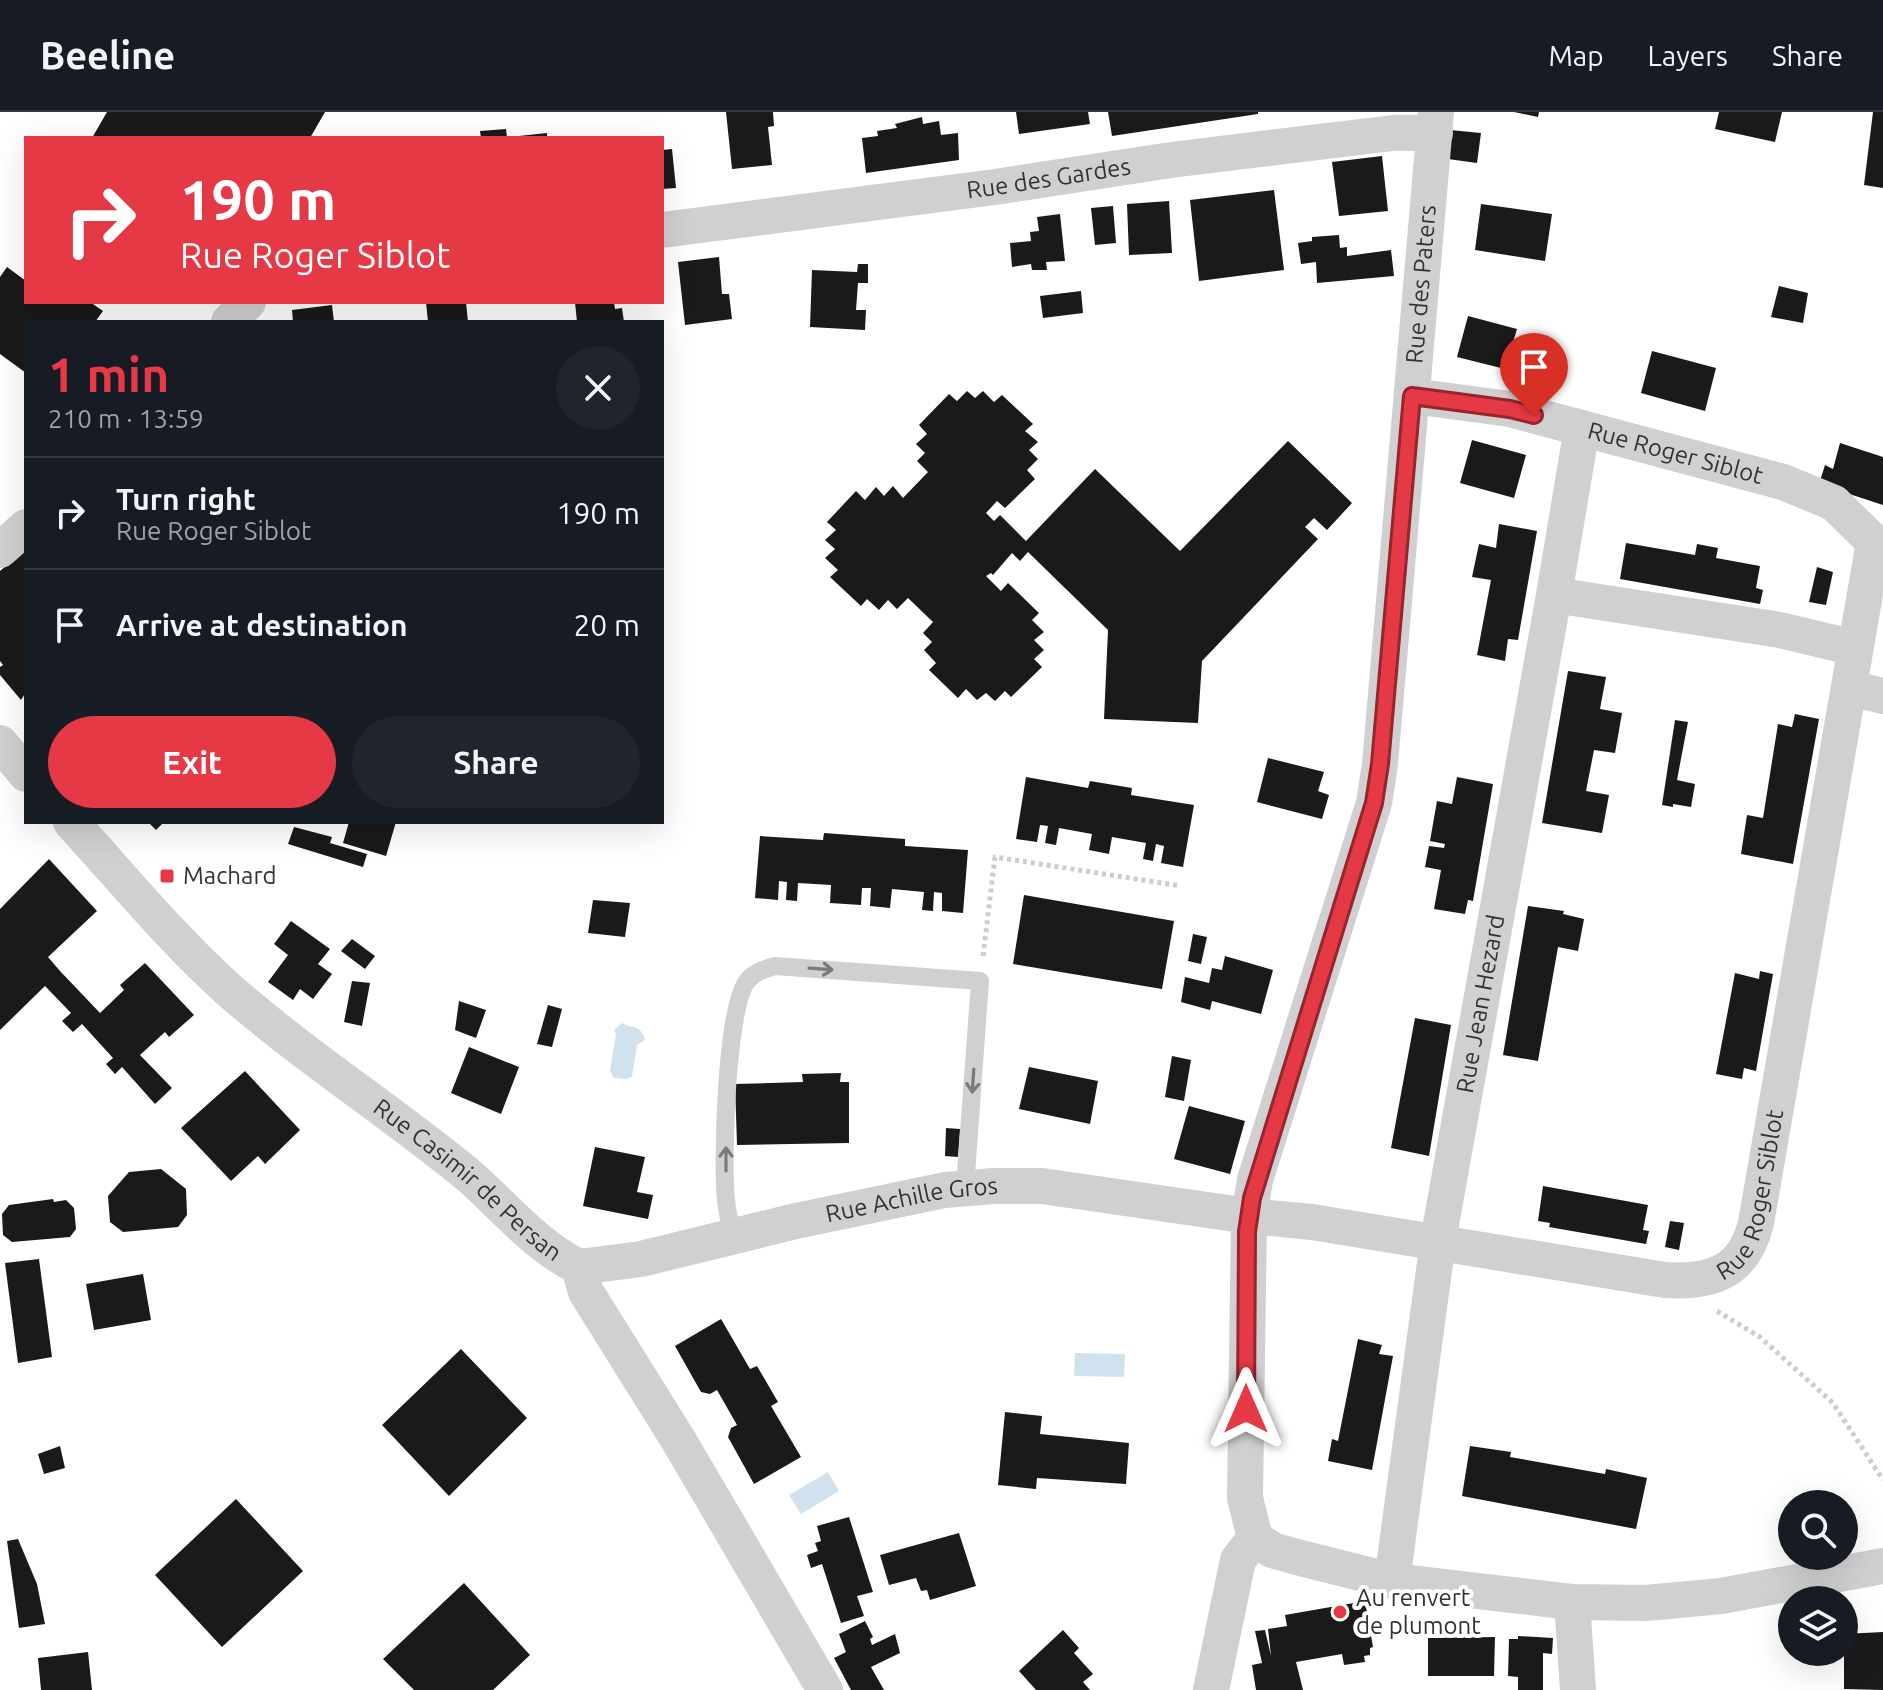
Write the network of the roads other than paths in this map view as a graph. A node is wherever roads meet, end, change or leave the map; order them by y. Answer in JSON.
{"nodes":[{"id":1,"x":1435,"y":123,"type":"edge"},
{"id":2,"x":664,"y":230,"type":"edge"},
{"id":3,"x":246,"y":304,"type":"edge"},
{"id":4,"x":231,"y":320,"type":"edge"},
{"id":5,"x":1412,"y":396,"type":"junction"},
{"id":6,"x":1582,"y":428,"type":"junction"},
{"id":7,"x":24,"y":529,"type":"edge"},
{"id":8,"x":1878,"y":543,"type":"edge"},
{"id":9,"x":0,"y":550,"type":"edge"},
{"id":10,"x":1554,"y":595,"type":"junction"},
{"id":11,"x":1855,"y":648,"type":"junction"},
{"id":12,"x":1867,"y":692,"type":"edge"},
{"id":13,"x":73,"y":824,"type":"edge"},
{"id":14,"x":965,"y":1188,"type":"junction"},
{"id":15,"x":1249,"y":1216,"type":"junction"},
{"id":16,"x":733,"y":1236,"type":"junction"},
{"id":17,"x":1438,"y":1241,"type":"junction"},
{"id":18,"x":579,"y":1267,"type":"junction"},
{"id":19,"x":1255,"y":1538,"type":"junction"},
{"id":20,"x":1883,"y":1566,"type":"edge"},
{"id":21,"x":1392,"y":1581,"type":"junction"},
{"id":22,"x":1572,"y":1602,"type":"junction"},
{"id":23,"x":825,"y":1690,"type":"edge"},
{"id":24,"x":1211,"y":1690,"type":"edge"},
{"id":25,"x":1578,"y":1690,"type":"edge"}],
"edges":[{"from":1,"to":2,"type":"street","name":"Rue des Gardes"},
{"from":1,"to":5,"type":"street","name":"Rue des Paters"},
{"from":3,"to":4,"type":"street"},
{"from":5,"to":6,"type":"street","name":"Rue Roger Siblot"},
{"from":5,"to":15,"type":"street","name":"Rue des Paters"},
{"from":6,"to":8,"type":"street","name":"Rue Roger Siblot"},
{"from":6,"to":10,"type":"street","name":"Rue Jean Hezard"},
{"from":7,"to":9,"type":"street"},
{"from":8,"to":11,"type":"street","name":"Rue Roger Siblot"},
{"from":10,"to":11,"type":"street"},
{"from":10,"to":17,"type":"street","name":"Rue Jean Hezard"},
{"from":11,"to":12,"type":"street","name":"Rue Roger Siblot"},
{"from":12,"to":17,"type":"street","name":"Rue Roger Siblot"},
{"from":13,"to":18,"type":"street","name":"Rue Casimir de Persan"},
{"from":14,"to":15,"type":"street","name":"Rue Achille Gros"},
{"from":14,"to":16,"type":"street","name":"Rue Achille Gros"},
{"from":16,"to":14,"type":"lane","one_way":true},
{"from":15,"to":17,"type":"street","name":"Rue Roger Siblot"},
{"from":15,"to":19,"type":"street","name":"Rue des Paters"},
{"from":16,"to":18,"type":"street","name":"Rue Achille Gros"},
{"from":17,"to":21,"type":"street","name":"Rue Jean Hezard"},
{"from":18,"to":23,"type":"street","name":"Rue Casimir de Persan"},
{"from":19,"to":21,"type":"street"},
{"from":19,"to":24,"type":"street"},
{"from":20,"to":22,"type":"street"},
{"from":21,"to":22,"type":"street"},
{"from":22,"to":25,"type":"street"}]}
